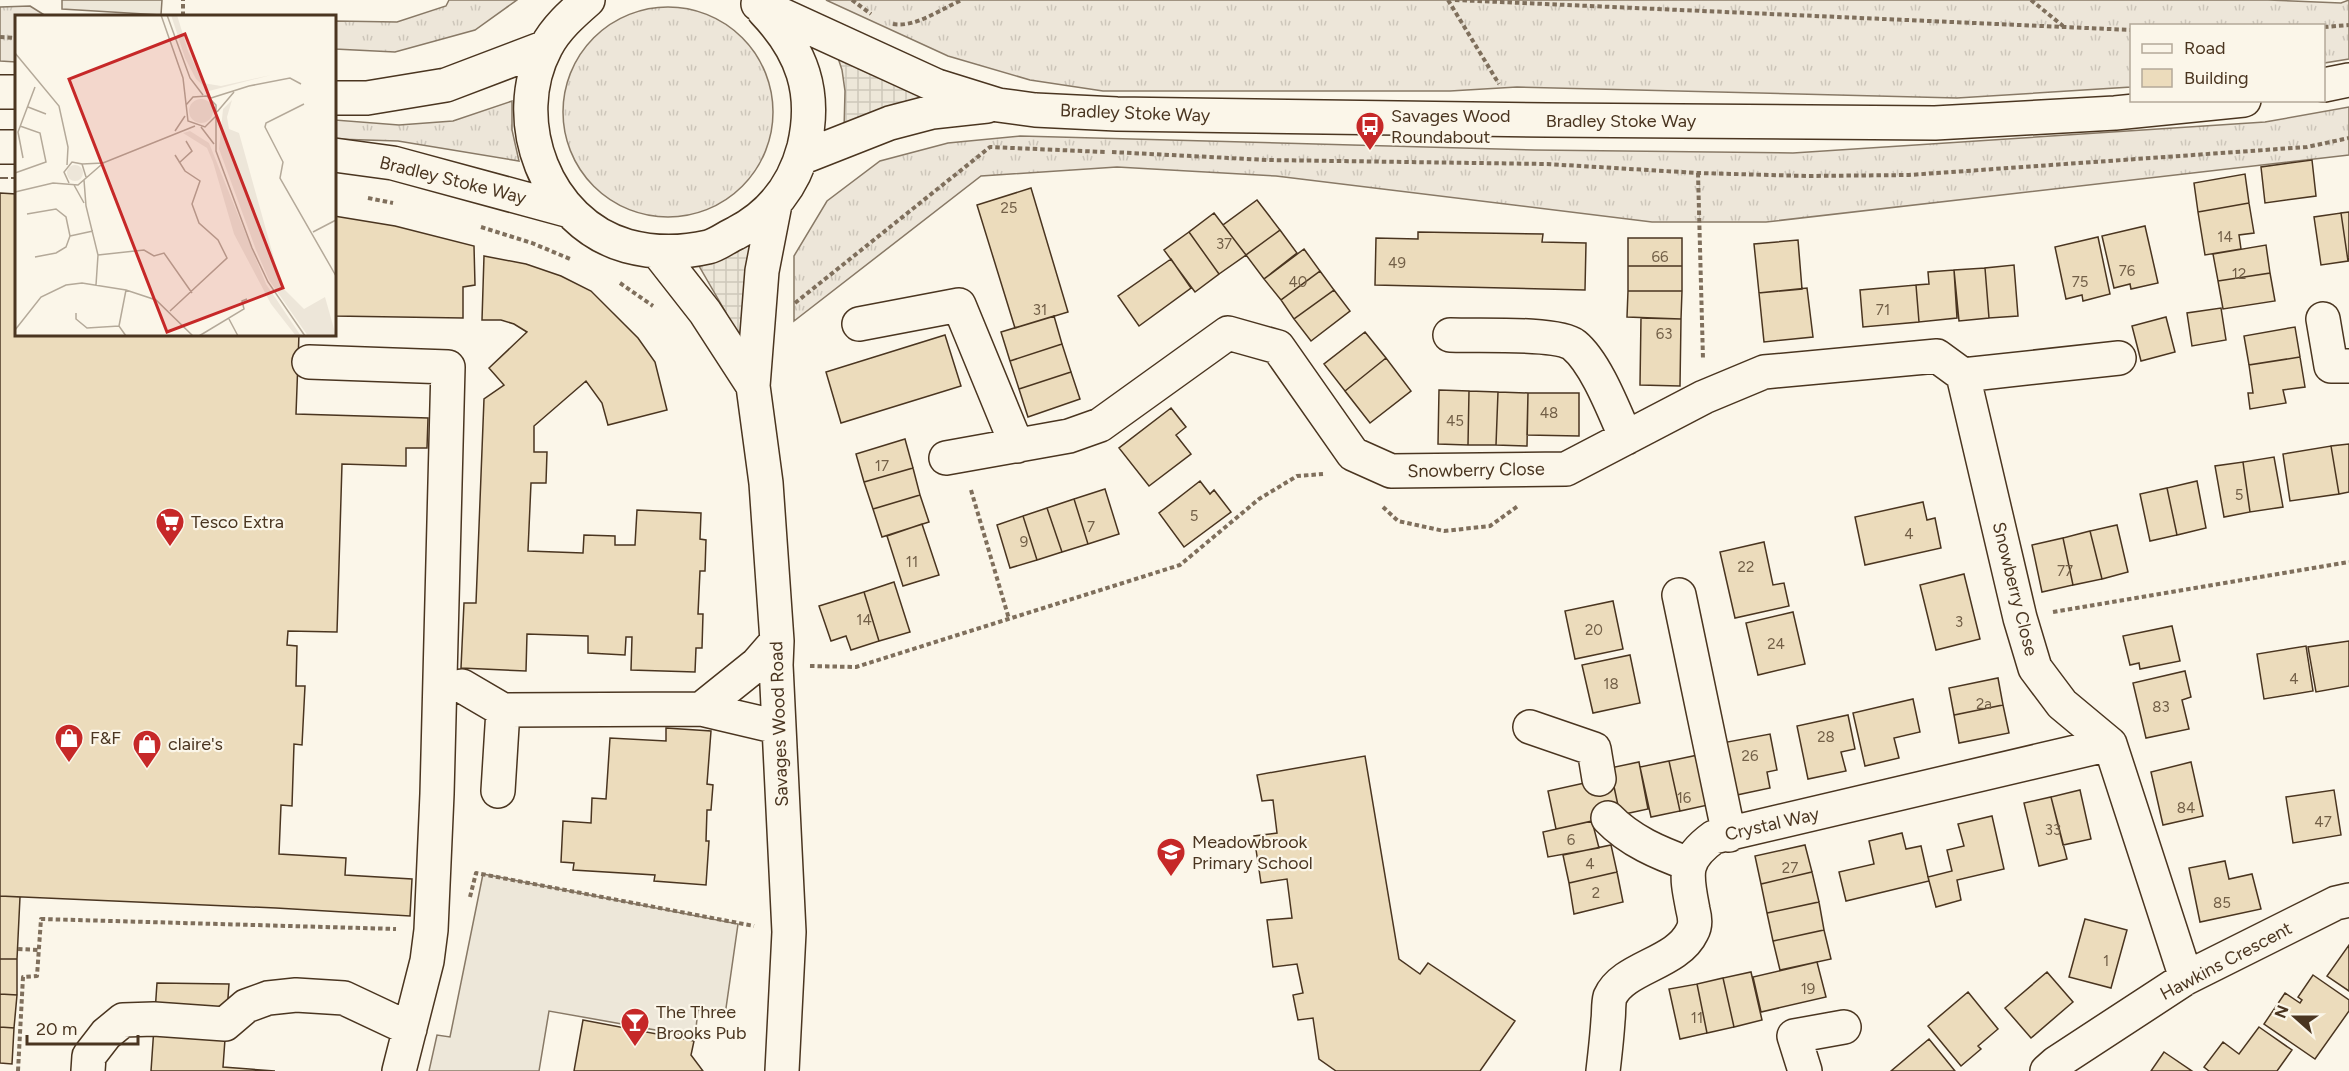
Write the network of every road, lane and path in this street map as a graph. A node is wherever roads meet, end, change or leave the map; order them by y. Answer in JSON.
{"nodes":[{"id":1,"x":588,"y":0,"type":"edge"},
{"id":2,"x":852,"y":0,"type":"edge"},
{"id":3,"x":962,"y":0,"type":"edge"},
{"id":4,"x":1448,"y":0,"type":"edge"},
{"id":5,"x":1455,"y":0,"type":"edge"},
{"id":6,"x":2031,"y":0,"type":"edge"},
{"id":7,"x":755,"y":2,"type":"edge"},
{"id":8,"x":875,"y":17,"type":"dead end"},
{"id":9,"x":883,"y":23,"type":"dead end"},
{"id":10,"x":2349,"y":25,"type":"edge"},
{"id":11,"x":2064,"y":27,"type":"junction"},
{"id":12,"x":2325,"y":27,"type":"edge"},
{"id":13,"x":2130,"y":30,"type":"edge"},
{"id":14,"x":546,"y":47,"type":"junction"},
{"id":15,"x":2349,"y":80,"type":"edge"},
{"id":16,"x":2325,"y":85,"type":"edge"},
{"id":17,"x":1504,"y":93,"type":"dead end"},
{"id":18,"x":336,"y":98,"type":"edge"},
{"id":19,"x":2224,"y":102,"type":"edge"},
{"id":20,"x":998,"y":105,"type":"junction"},
{"id":21,"x":2349,"y":138,"type":"edge"},
{"id":22,"x":990,"y":147,"type":"dead end"},
{"id":23,"x":336,"y":155,"type":"edge"},
{"id":24,"x":801,"y":158,"type":"junction"},
{"id":25,"x":1698,"y":173,"type":"junction"},
{"id":26,"x":775,"y":204,"type":"junction"},
{"id":27,"x":570,"y":211,"type":"junction"},
{"id":28,"x":658,"y":252,"type":"junction"},
{"id":29,"x":2323,"y":319,"type":"dead end"},
{"id":30,"x":859,"y":324,"type":"dead end"},
{"id":31,"x":1450,"y":335,"type":"dead end"},
{"id":32,"x":2119,"y":358,"type":"dead end"},
{"id":33,"x":309,"y":362,"type":"dead end"},
{"id":34,"x":2349,"y":366,"type":"edge"},
{"id":35,"x":1963,"y":375,"type":"junction"},
{"id":36,"x":753,"y":386,"type":"junction"},
{"id":37,"x":1704,"y":397,"type":"junction"},
{"id":38,"x":1626,"y":438,"type":"junction"},
{"id":39,"x":1017,"y":446,"type":"junction"},
{"id":40,"x":953,"y":457,"type":"joint"},
{"id":41,"x":1331,"y":474,"type":"dead end"},
{"id":42,"x":1376,"y":500,"type":"dead end"},
{"id":43,"x":1519,"y":505,"type":"dead end"},
{"id":44,"x":2349,"y":562,"type":"edge"},
{"id":45,"x":1679,"y":595,"type":"dead end"},
{"id":46,"x":2020,"y":618,"type":"junction"},
{"id":47,"x":1009,"y":619,"type":"junction"},
{"id":48,"x":776,"y":653,"type":"junction"},
{"id":49,"x":462,"y":686,"type":"dead end"},
{"id":50,"x":701,"y":709,"type":"junction"},
{"id":51,"x":503,"y":710,"type":"junction"},
{"id":52,"x":778,"y":727,"type":"junction"},
{"id":53,"x":1530,"y":727,"type":"dead end"},
{"id":54,"x":2110,"y":744,"type":"junction"},
{"id":55,"x":1599,"y":779,"type":"dead end"},
{"id":56,"x":498,"y":791,"type":"dead end"},
{"id":57,"x":1608,"y":818,"type":"dead end"},
{"id":58,"x":1729,"y":834,"type":"junction"},
{"id":59,"x":1689,"y":864,"type":"junction"},
{"id":60,"x":2349,"y":900,"type":"edge"},
{"id":61,"x":18,"y":949,"type":"dead end"},
{"id":62,"x":2186,"y":978,"type":"junction"},
{"id":63,"x":1844,"y":1027,"type":"dead end"},
{"id":64,"x":410,"y":1029,"type":"junction"},
{"id":65,"x":784,"y":1069,"type":"edge"},
{"id":66,"x":18,"y":1071,"type":"edge"},
{"id":67,"x":88,"y":1071,"type":"edge"},
{"id":68,"x":399,"y":1071,"type":"edge"},
{"id":69,"x":1602,"y":1071,"type":"edge"},
{"id":70,"x":1805,"y":1071,"type":"edge"},
{"id":71,"x":2047,"y":1071,"type":"edge"}],
"edges":[{"from":1,"to":14,"type":"street"},
{"from":2,"to":8,"type":"path"},
{"from":3,"to":9,"type":"path"},
{"from":4,"to":17,"type":"path"},
{"from":5,"to":11,"type":"path"},
{"from":6,"to":11,"type":"path"},
{"from":7,"to":20,"type":"street","name":"Bradley Stoke Way"},
{"from":7,"to":24,"type":"street"},
{"from":10,"to":12,"type":"path"},
{"from":11,"to":13,"type":"path"},
{"from":14,"to":18,"type":"street"},
{"from":14,"to":27,"type":"street"},
{"from":15,"to":16,"type":"street"},
{"from":19,"to":20,"type":"street","name":"Bradley Stoke Way"},
{"from":20,"to":24,"type":"street","name":"Bradley Stoke Way"},
{"from":21,"to":25,"type":"path"},
{"from":22,"to":25,"type":"path"},
{"from":23,"to":27,"type":"street","name":"Bradley Stoke Way"},
{"from":24,"to":26,"type":"street"},
{"from":25,"to":37,"type":"path"},
{"from":26,"to":28,"type":"street"},
{"from":26,"to":36,"type":"street","name":"Savages Wood Road"},
{"from":27,"to":28,"type":"street"},
{"from":28,"to":36,"type":"street","name":"Savages Wood Road"},
{"from":29,"to":34,"type":"street"},
{"from":30,"to":39,"type":"street"},
{"from":31,"to":38,"type":"street"},
{"from":32,"to":35,"type":"street"},
{"from":33,"to":64,"type":"street"},
{"from":35,"to":37,"type":"street","name":"Snowberry Close"},
{"from":35,"to":46,"type":"street","name":"Snowberry Close"},
{"from":36,"to":48,"type":"street","name":"Savages Wood Road"},
{"from":37,"to":38,"type":"street","name":"Snowberry Close"},
{"from":38,"to":39,"type":"street","name":"Snowberry Close"},
{"from":39,"to":40,"type":"street","name":"Snowberry Close"},
{"from":40,"to":47,"type":"path"},
{"from":41,"to":47,"type":"path"},
{"from":42,"to":43,"type":"path"},
{"from":44,"to":46,"type":"path"},
{"from":45,"to":58,"type":"street"},
{"from":46,"to":54,"type":"street","name":"Snowberry Close"},
{"from":47,"to":48,"type":"path"},
{"from":48,"to":50,"type":"street"},
{"from":48,"to":52,"type":"street","name":"Savages Wood Road"},
{"from":49,"to":51,"type":"street"},
{"from":50,"to":51,"type":"street"},
{"from":50,"to":52,"type":"street"},
{"from":51,"to":56,"type":"street"},
{"from":52,"to":65,"type":"street","name":"Savages Wood Road"},
{"from":53,"to":55,"type":"street"},
{"from":54,"to":58,"type":"street","name":"Crystal Way"},
{"from":54,"to":62,"type":"street"},
{"from":57,"to":59,"type":"street"},
{"from":58,"to":59,"type":"street","name":"Crystal Way"},
{"from":59,"to":69,"type":"street"},
{"from":60,"to":62,"type":"street","name":"Hawkins Crescent"},
{"from":61,"to":66,"type":"path"},
{"from":62,"to":71,"type":"street","name":"Hawkins Crescent"},
{"from":63,"to":70,"type":"street"},
{"from":64,"to":67,"type":"street"},
{"from":64,"to":68,"type":"street"}]}
